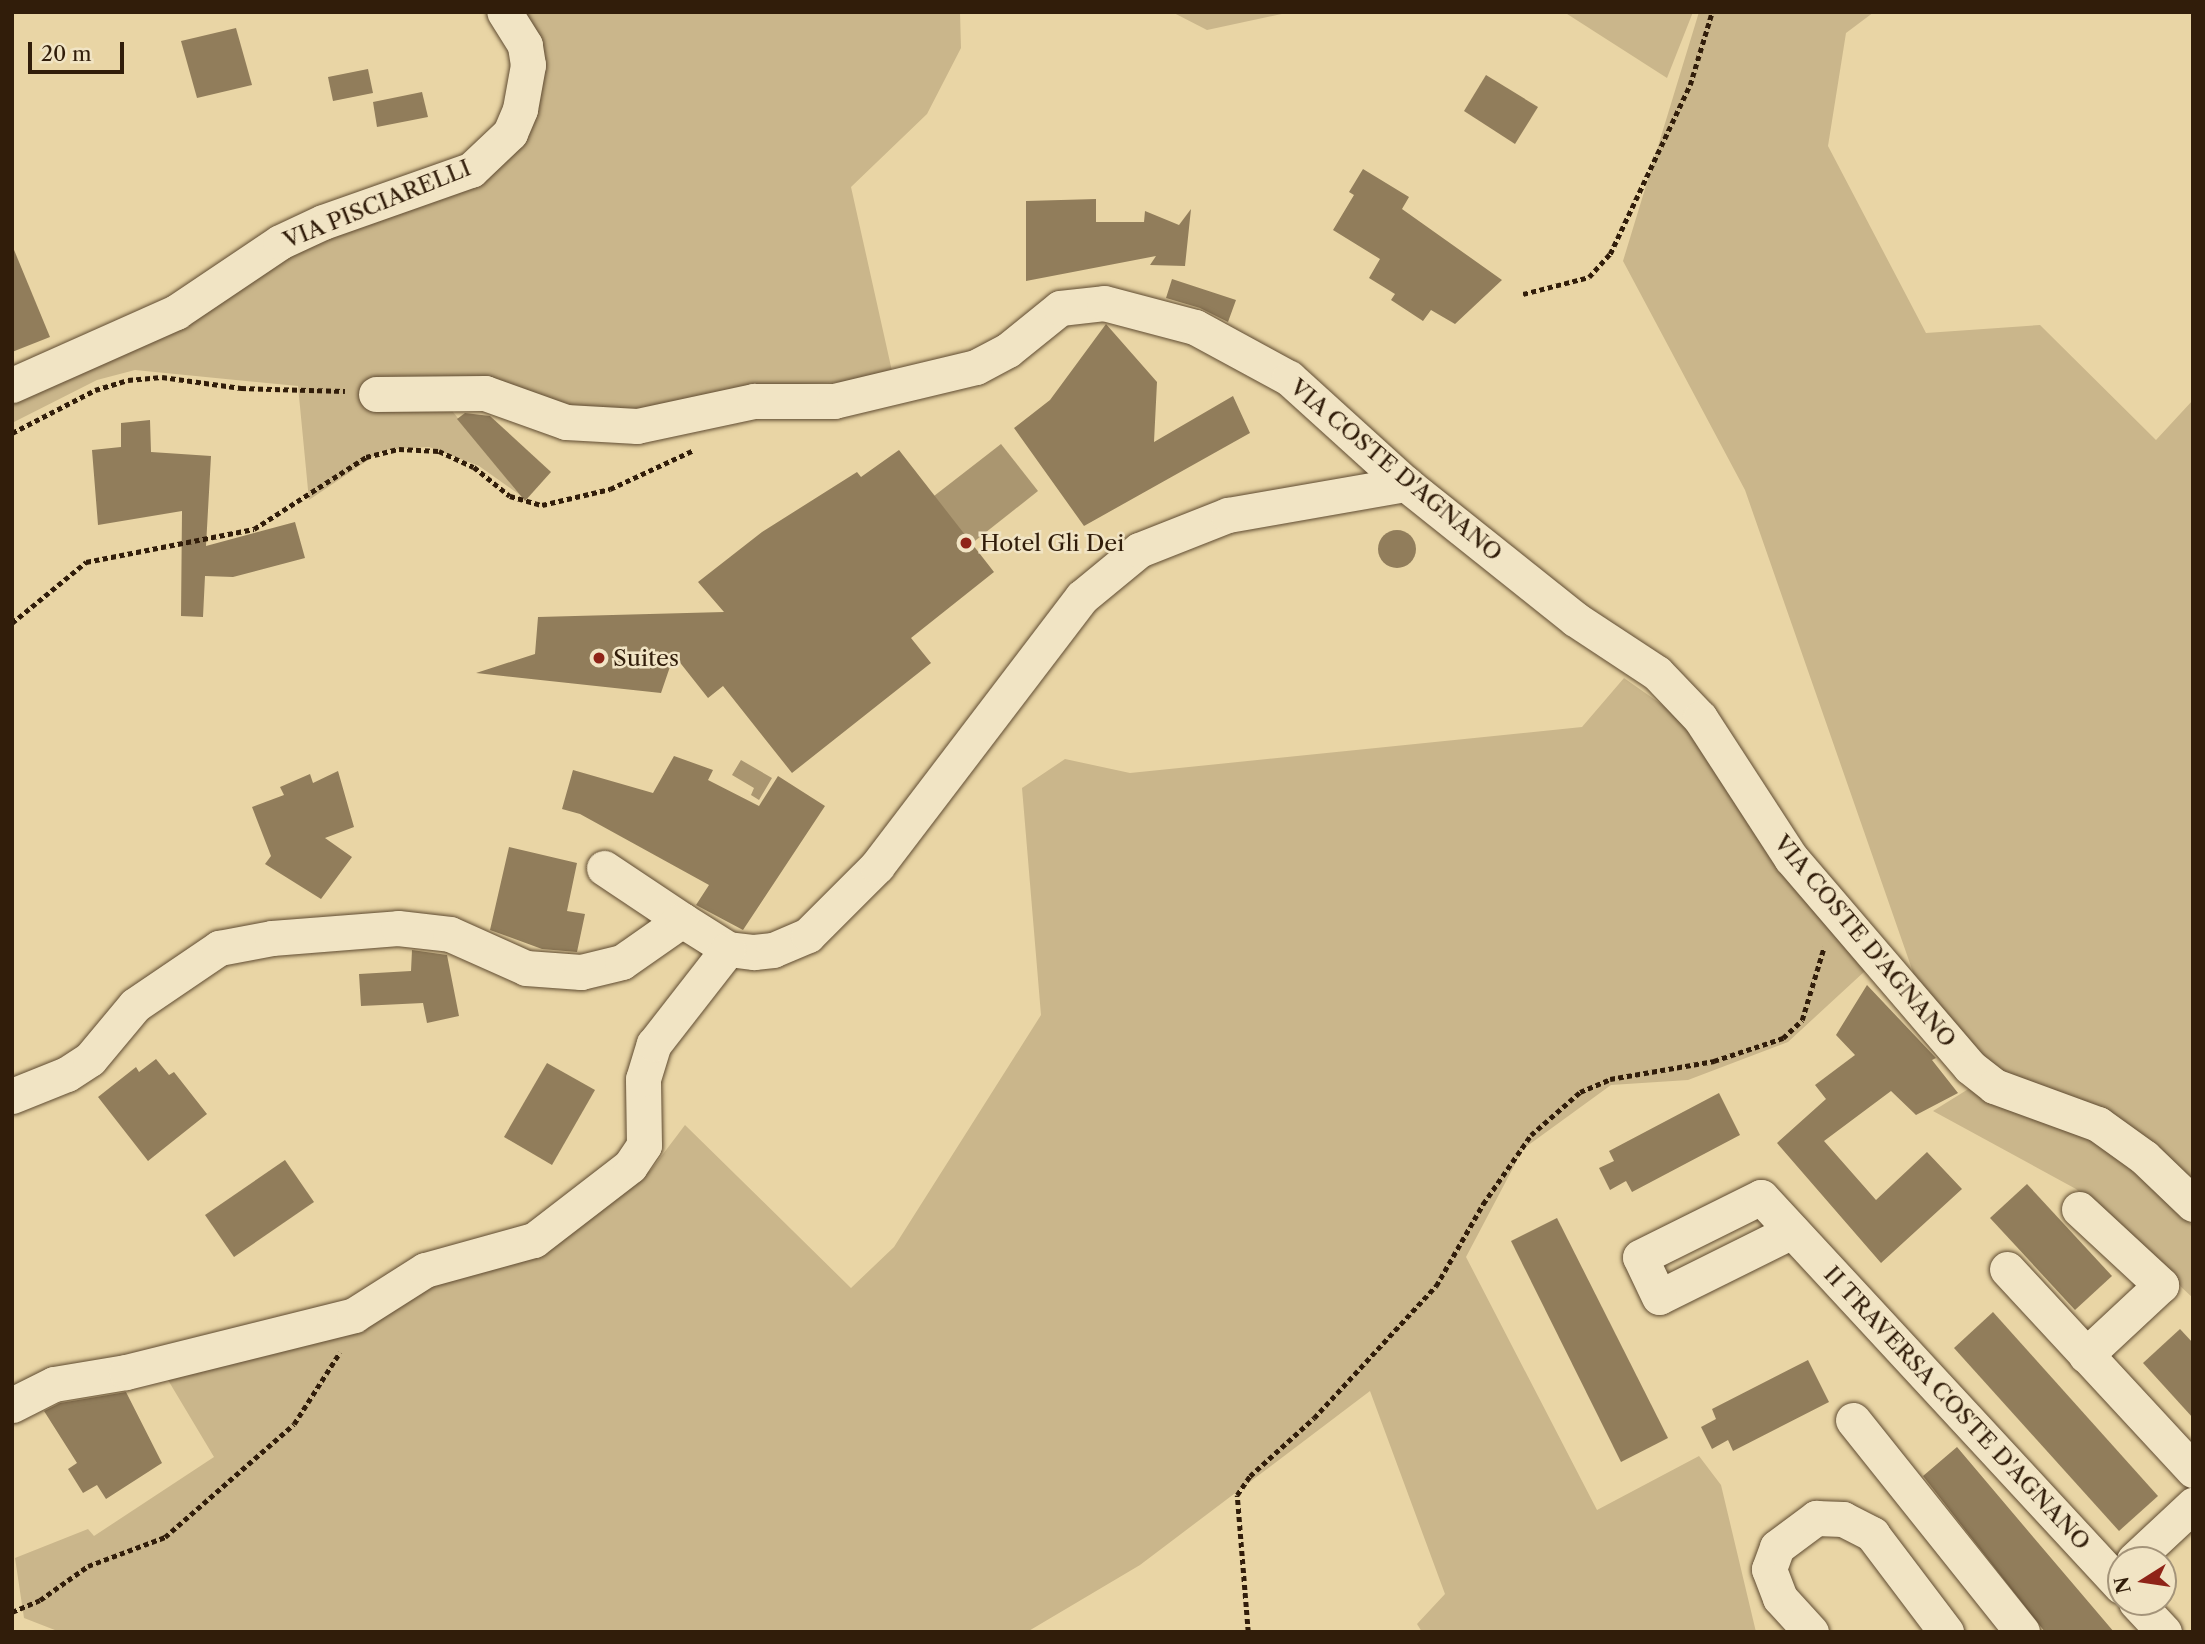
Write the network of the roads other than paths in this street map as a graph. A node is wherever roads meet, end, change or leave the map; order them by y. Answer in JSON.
{"nodes":[{"id":1,"x":504,"y":12,"type":"edge"},
{"id":2,"x":12,"y":385,"type":"edge"},
{"id":3,"x":376,"y":394,"type":"road end"},
{"id":4,"x":1406,"y":484,"type":"junction"},
{"id":5,"x":604,"y":868,"type":"dead end"},
{"id":6,"x":682,"y":920,"type":"junction"},
{"id":7,"x":728,"y":949,"type":"junction"},
{"id":8,"x":12,"y":1096,"type":"edge"},
{"id":9,"x":2193,"y":1204,"type":"edge"},
{"id":10,"x":2079,"y":1209,"type":"dead end"},
{"id":11,"x":1792,"y":1231,"type":"dead end"},
{"id":12,"x":2007,"y":1269,"type":"dead end"},
{"id":13,"x":2086,"y":1355,"type":"junction"},
{"id":14,"x":12,"y":1405,"type":"edge"},
{"id":15,"x":1853,"y":1419,"type":"dead end"},
{"id":16,"x":2193,"y":1470,"type":"edge"},
{"id":17,"x":2193,"y":1505,"type":"edge"},
{"id":18,"x":2156,"y":1546,"type":"edge"},
{"id":19,"x":2107,"y":1561,"type":"edge"},
{"id":20,"x":2152,"y":1616,"type":"edge"},
{"id":21,"x":1811,"y":1632,"type":"edge"},
{"id":22,"x":1946,"y":1632,"type":"edge"},
{"id":23,"x":2022,"y":1632,"type":"edge"},
{"id":24,"x":2164,"y":1632,"type":"edge"}],
"edges":[{"from":1,"to":2,"type":"street","name":"VIA PISCIARELLI"},
{"from":3,"to":4,"type":"street","name":"VIA COSTE D'AGNANO"},
{"from":4,"to":7,"type":"street"},
{"from":4,"to":9,"type":"street","name":"VIA COSTE D'AGNANO"},
{"from":5,"to":6,"type":"street"},
{"from":6,"to":7,"type":"street"},
{"from":6,"to":8,"type":"street"},
{"from":7,"to":14,"type":"street"},
{"from":10,"to":13,"type":"street"},
{"from":11,"to":19,"type":"street","name":"II TRAVERSA COSTE D'AGNANO"},
{"from":12,"to":13,"type":"street"},
{"from":13,"to":16,"type":"street"},
{"from":15,"to":23,"type":"street"},
{"from":17,"to":18,"type":"street"},
{"from":20,"to":24,"type":"street","name":"II TRAVERSA COSTE D'AGNANO"},
{"from":21,"to":22,"type":"street"}]}
